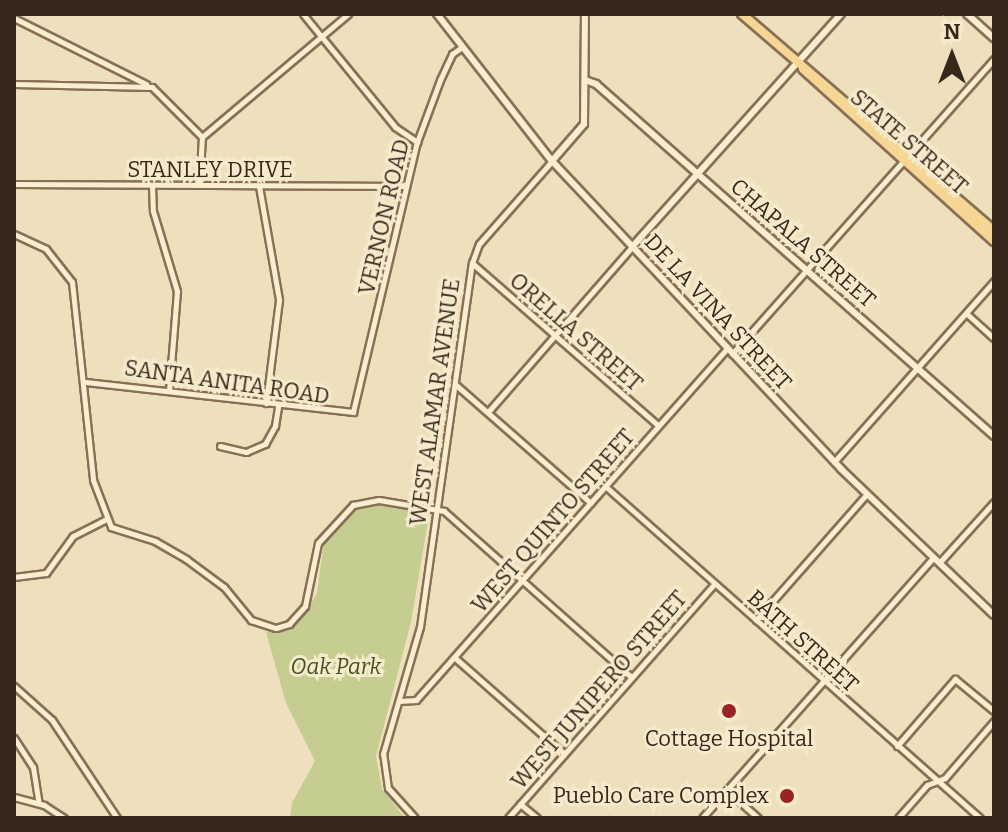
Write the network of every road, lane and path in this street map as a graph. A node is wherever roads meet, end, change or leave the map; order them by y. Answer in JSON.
{"nodes":[{"id":1,"x":303,"y":14,"type":"edge"},
{"id":2,"x":348,"y":14,"type":"edge"},
{"id":3,"x":437,"y":14,"type":"edge"},
{"id":4,"x":585,"y":14,"type":"edge"},
{"id":5,"x":742,"y":14,"type":"edge"},
{"id":6,"x":841,"y":14,"type":"edge"},
{"id":7,"x":967,"y":14,"type":"edge"},
{"id":8,"x":14,"y":18,"type":"edge"},
{"id":9,"x":321,"y":36,"type":"junction"},
{"id":10,"x":994,"y":38,"type":"edge"},
{"id":11,"x":462,"y":47,"type":"junction"},
{"id":12,"x":994,"y":59,"type":"edge"},
{"id":13,"x":795,"y":62,"type":"junction"},
{"id":14,"x":585,"y":80,"type":"junction"},
{"id":15,"x":14,"y":84,"type":"edge"},
{"id":16,"x":147,"y":85,"type":"junction"},
{"id":17,"x":202,"y":137,"type":"junction"},
{"id":18,"x":417,"y":142,"type":"junction"},
{"id":19,"x":906,"y":159,"type":"junction"},
{"id":20,"x":552,"y":161,"type":"junction"},
{"id":21,"x":697,"y":174,"type":"junction"},
{"id":22,"x":14,"y":184,"type":"edge"},
{"id":23,"x":152,"y":185,"type":"junction"},
{"id":24,"x":199,"y":185,"type":"junction"},
{"id":25,"x":259,"y":186,"type":"junction"},
{"id":26,"x":406,"y":186,"type":"junction"},
{"id":27,"x":994,"y":231,"type":"edge"},
{"id":28,"x":14,"y":234,"type":"edge"},
{"id":29,"x":994,"y":241,"type":"edge"},
{"id":30,"x":632,"y":247,"type":"junction"},
{"id":31,"x":472,"y":263,"type":"junction"},
{"id":32,"x":807,"y":270,"type":"junction"},
{"id":33,"x":994,"y":281,"type":"edge"},
{"id":34,"x":967,"y":314,"type":"junction"},
{"id":35,"x":555,"y":334,"type":"junction"},
{"id":36,"x":994,"y":338,"type":"edge"},
{"id":37,"x":729,"y":352,"type":"junction"},
{"id":38,"x":918,"y":369,"type":"junction"},
{"id":39,"x":86,"y":382,"type":"junction"},
{"id":40,"x":456,"y":385,"type":"junction"},
{"id":41,"x":169,"y":390,"type":"junction"},
{"id":42,"x":266,"y":403,"type":"junction"},
{"id":43,"x":358,"y":403,"type":"joint"},
{"id":44,"x":278,"y":406,"type":"junction"},
{"id":45,"x":488,"y":412,"type":"junction"},
{"id":46,"x":658,"y":425,"type":"junction"},
{"id":47,"x":994,"y":436,"type":"edge"},
{"id":48,"x":220,"y":446,"type":"dead end"},
{"id":49,"x":834,"y":462,"type":"junction"},
{"id":50,"x":605,"y":486,"type":"junction"},
{"id":51,"x":866,"y":495,"type":"junction"},
{"id":52,"x":994,"y":502,"type":"edge"},
{"id":53,"x":591,"y":503,"type":"junction"},
{"id":54,"x":440,"y":510,"type":"junction"},
{"id":55,"x":106,"y":519,"type":"junction"},
{"id":56,"x":936,"y":561,"type":"junction"},
{"id":57,"x":14,"y":577,"type":"edge"},
{"id":58,"x":522,"y":580,"type":"junction"},
{"id":59,"x":714,"y":584,"type":"junction"},
{"id":60,"x":994,"y":615,"type":"edge"},
{"id":61,"x":756,"y":620,"type":"junction"},
{"id":62,"x":454,"y":657,"type":"junction"},
{"id":63,"x":631,"y":677,"type":"junction"},
{"id":64,"x":824,"y":682,"type":"junction"},
{"id":65,"x":14,"y":686,"type":"edge"},
{"id":66,"x":399,"y":701,"type":"junction"},
{"id":67,"x":994,"y":711,"type":"edge"},
{"id":68,"x":994,"y":721,"type":"edge"},
{"id":69,"x":14,"y":738,"type":"edge"},
{"id":70,"x":897,"y":746,"type":"junction"},
{"id":71,"x":564,"y":754,"type":"junction"},
{"id":72,"x":937,"y":780,"type":"junction"},
{"id":73,"x":727,"y":790,"type":"junction"},
{"id":74,"x":14,"y":797,"type":"edge"},
{"id":75,"x":39,"y":803,"type":"junction"},
{"id":76,"x":520,"y":804,"type":"junction"},
{"id":77,"x":64,"y":818,"type":"edge"},
{"id":78,"x":117,"y":818,"type":"edge"},
{"id":79,"x":415,"y":818,"type":"edge"},
{"id":80,"x":508,"y":818,"type":"edge"},
{"id":81,"x":537,"y":818,"type":"edge"},
{"id":82,"x":702,"y":818,"type":"edge"},
{"id":83,"x":758,"y":818,"type":"edge"},
{"id":84,"x":898,"y":818,"type":"edge"},
{"id":85,"x":980,"y":818,"type":"edge"}],
"edges":[{"from":1,"to":9,"type":"street"},
{"from":2,"to":9,"type":"street"},
{"from":3,"to":11,"type":"street","name":"DE LA VINA STREET"},
{"from":4,"to":14,"type":"street","name":"WEST ALAMAR AVENUE"},
{"from":5,"to":13,"type":"main road","name":"STATE STREET"},
{"from":6,"to":13,"type":"street"},
{"from":7,"to":10,"type":"street"},
{"from":8,"to":16,"type":"street"},
{"from":9,"to":17,"type":"street"},
{"from":9,"to":18,"type":"street"},
{"from":11,"to":18,"type":"street","name":"VERNON ROAD"},
{"from":11,"to":20,"type":"street","name":"DE LA VINA STREET"},
{"from":12,"to":19,"type":"street","name":"WEST QUINTO STREET"},
{"from":13,"to":19,"type":"main road","name":"STATE STREET"},
{"from":13,"to":21,"type":"street"},
{"from":14,"to":20,"type":"street","name":"WEST ALAMAR AVENUE"},
{"from":14,"to":21,"type":"street","name":"CHAPALA STREET"},
{"from":15,"to":16,"type":"street"},
{"from":16,"to":17,"type":"street"},
{"from":17,"to":24,"type":"street"},
{"from":18,"to":26,"type":"street","name":"VERNON ROAD"},
{"from":19,"to":27,"type":"main road","name":"STATE STREET"},
{"from":19,"to":29,"type":"main road","name":"STATE STREET"},
{"from":19,"to":32,"type":"street","name":"WEST QUINTO STREET"},
{"from":20,"to":30,"type":"street","name":"DE LA VINA STREET"},
{"from":20,"to":31,"type":"street","name":"WEST ALAMAR AVENUE"},
{"from":21,"to":30,"type":"street"},
{"from":21,"to":32,"type":"street","name":"CHAPALA STREET"},
{"from":22,"to":23,"type":"street","name":"STANLEY DRIVE"},
{"from":23,"to":24,"type":"street","name":"STANLEY DRIVE"},
{"from":23,"to":41,"type":"street"},
{"from":24,"to":25,"type":"street","name":"STANLEY DRIVE"},
{"from":25,"to":26,"type":"street","name":"STANLEY DRIVE"},
{"from":25,"to":42,"type":"street"},
{"from":26,"to":43,"type":"street","name":"VERNON ROAD"},
{"from":28,"to":39,"type":"street"},
{"from":30,"to":35,"type":"street"},
{"from":30,"to":37,"type":"street","name":"DE LA VINA STREET"},
{"from":31,"to":35,"type":"street","name":"ORELLA STREET"},
{"from":31,"to":40,"type":"street","name":"WEST ALAMAR AVENUE"},
{"from":32,"to":37,"type":"street","name":"WEST QUINTO STREET"},
{"from":32,"to":38,"type":"street","name":"CHAPALA STREET"},
{"from":33,"to":34,"type":"street"},
{"from":34,"to":36,"type":"street"},
{"from":34,"to":38,"type":"street"},
{"from":35,"to":45,"type":"street"},
{"from":35,"to":46,"type":"street","name":"ORELLA STREET"},
{"from":37,"to":46,"type":"street","name":"WEST QUINTO STREET"},
{"from":37,"to":49,"type":"street","name":"DE LA VINA STREET"},
{"from":38,"to":47,"type":"street","name":"CHAPALA STREET"},
{"from":38,"to":49,"type":"street"},
{"from":39,"to":41,"type":"street","name":"SANTA ANITA ROAD"},
{"from":39,"to":55,"type":"street"},
{"from":40,"to":45,"type":"street"},
{"from":40,"to":54,"type":"street","name":"WEST ALAMAR AVENUE"},
{"from":41,"to":42,"type":"street","name":"SANTA ANITA ROAD"},
{"from":42,"to":44,"type":"street","name":"SANTA ANITA ROAD"},
{"from":43,"to":44,"type":"street","name":"SANTA ANITA ROAD"},
{"from":44,"to":48,"type":"street"},
{"from":45,"to":53,"type":"street"},
{"from":46,"to":50,"type":"street","name":"WEST QUINTO STREET"},
{"from":49,"to":51,"type":"street","name":"DE LA VINA STREET"},
{"from":50,"to":53,"type":"street","name":"WEST QUINTO STREET"},
{"from":50,"to":59,"type":"street","name":"BATH STREET"},
{"from":51,"to":56,"type":"street","name":"DE LA VINA STREET"},
{"from":51,"to":61,"type":"street"},
{"from":52,"to":56,"type":"street"},
{"from":53,"to":58,"type":"street","name":"WEST QUINTO STREET"},
{"from":54,"to":55,"type":"street"},
{"from":54,"to":58,"type":"street"},
{"from":54,"to":66,"type":"street","name":"WEST ALAMAR AVENUE"},
{"from":55,"to":57,"type":"street"},
{"from":56,"to":60,"type":"street","name":"DE LA VINA STREET"},
{"from":56,"to":64,"type":"street"},
{"from":58,"to":62,"type":"street","name":"WEST QUINTO STREET"},
{"from":58,"to":63,"type":"street"},
{"from":59,"to":61,"type":"street","name":"BATH STREET"},
{"from":59,"to":63,"type":"street","name":"WEST JUNIPERO STREET"},
{"from":61,"to":64,"type":"street","name":"BATH STREET"},
{"from":62,"to":66,"type":"street","name":"WEST QUINTO STREET"},
{"from":62,"to":71,"type":"street"},
{"from":63,"to":71,"type":"street","name":"WEST JUNIPERO STREET"},
{"from":64,"to":70,"type":"street","name":"BATH STREET"},
{"from":64,"to":73,"type":"street"},
{"from":65,"to":78,"type":"street"},
{"from":66,"to":79,"type":"street","name":"WEST ALAMAR AVENUE"},
{"from":67,"to":70,"type":"street"},
{"from":68,"to":72,"type":"street"},
{"from":69,"to":75,"type":"street"},
{"from":70,"to":72,"type":"street","name":"BATH STREET"},
{"from":71,"to":76,"type":"street","name":"WEST JUNIPERO STREET"},
{"from":72,"to":84,"type":"street"},
{"from":72,"to":85,"type":"street","name":"BATH STREET"},
{"from":73,"to":82,"type":"street"},
{"from":73,"to":83,"type":"street"},
{"from":74,"to":75,"type":"street"},
{"from":75,"to":77,"type":"street"},
{"from":76,"to":80,"type":"street","name":"WEST JUNIPERO STREET"},
{"from":76,"to":81,"type":"street"}]}
